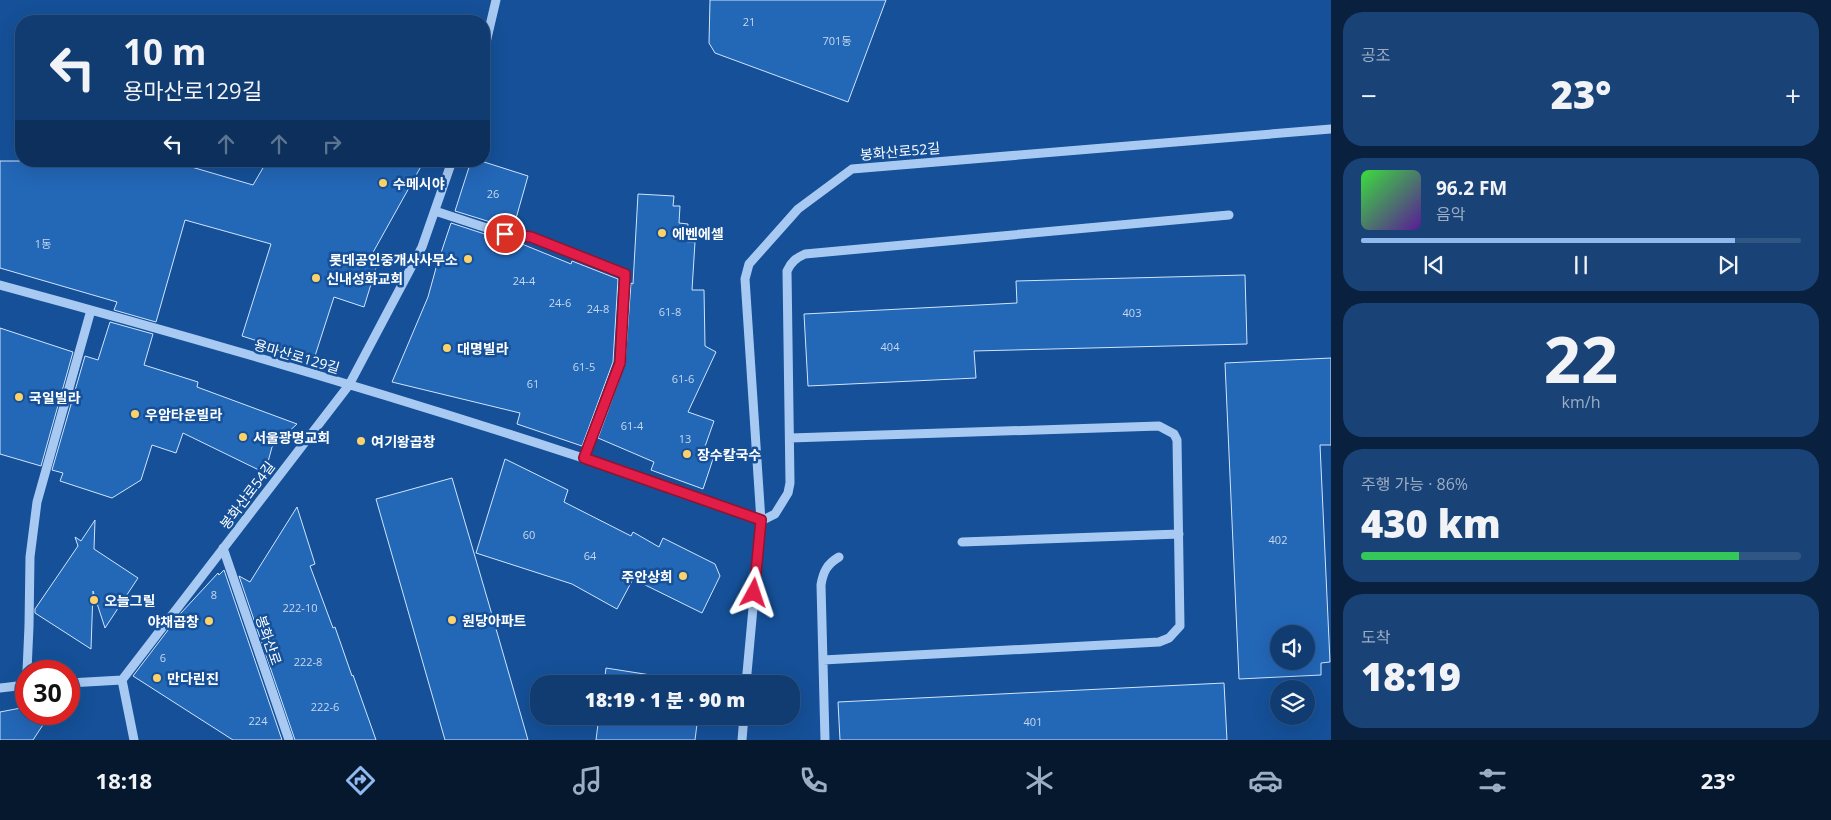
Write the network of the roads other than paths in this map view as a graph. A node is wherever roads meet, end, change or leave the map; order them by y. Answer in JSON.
{"nodes":[{"id":1,"x":496,"y":0,"type":"edge"},
{"id":2,"x":490,"y":26,"type":"edge"},
{"id":3,"x":1331,"y":128,"type":"edge"},
{"id":4,"x":450,"y":167,"type":"edge"},
{"id":5,"x":435,"y":211,"type":"junction"},
{"id":6,"x":1229,"y":216,"type":"dead end"},
{"id":7,"x":0,"y":285,"type":"edge"},
{"id":8,"x":91,"y":310,"type":"junction"},
{"id":9,"x":349,"y":385,"type":"junction"},
{"id":10,"x":790,"y":438,"type":"junction"},
{"id":11,"x":584,"y":458,"type":"junction"},
{"id":12,"x":761,"y":520,"type":"junction"},
{"id":13,"x":1179,"y":534,"type":"junction"},
{"id":14,"x":962,"y":542,"type":"dead end"},
{"id":15,"x":224,"y":548,"type":"junction"},
{"id":16,"x":839,"y":557,"type":"dead end"},
{"id":17,"x":27,"y":660,"type":"edge"},
{"id":18,"x":822,"y":660,"type":"junction"},
{"id":19,"x":747,"y":675,"type":"edge"},
{"id":20,"x":122,"y":680,"type":"junction"},
{"id":21,"x":80,"y":682,"type":"edge"},
{"id":22,"x":15,"y":686,"type":"edge"},
{"id":23,"x":0,"y":688,"type":"edge"},
{"id":24,"x":743,"y":725,"type":"edge"},
{"id":25,"x":134,"y":740,"type":"edge"},
{"id":26,"x":289,"y":740,"type":"edge"},
{"id":27,"x":742,"y":740,"type":"edge"},
{"id":28,"x":825,"y":740,"type":"edge"}],
"edges":[{"from":1,"to":2,"type":"street"},
{"from":3,"to":12,"type":"street","name":"봉화산로52길"},
{"from":4,"to":5,"type":"street","name":"봉화산로54길"},
{"from":5,"to":9,"type":"street","name":"봉화산로54길"},
{"from":5,"to":11,"type":"street"},
{"from":6,"to":10,"type":"street"},
{"from":7,"to":8,"type":"street","name":"용마산로129길"},
{"from":8,"to":9,"type":"street","name":"용마산로129길"},
{"from":8,"to":17,"type":"street"},
{"from":9,"to":11,"type":"street","name":"용마산로129길"},
{"from":9,"to":15,"type":"street","name":"봉화산로54길"},
{"from":10,"to":12,"type":"street"},
{"from":10,"to":13,"type":"street"},
{"from":11,"to":12,"type":"street","name":"용마산로129길"},
{"from":12,"to":19,"type":"street","name":"봉화산로52길"},
{"from":13,"to":14,"type":"street"},
{"from":13,"to":18,"type":"street"},
{"from":15,"to":20,"type":"street","name":"봉화산로54길"},
{"from":15,"to":26,"type":"street","name":"봉화산로"},
{"from":16,"to":18,"type":"street"},
{"from":18,"to":28,"type":"street"},
{"from":20,"to":21,"type":"street"},
{"from":20,"to":25,"type":"street"},
{"from":22,"to":23,"type":"street"},
{"from":24,"to":27,"type":"street"}]}
